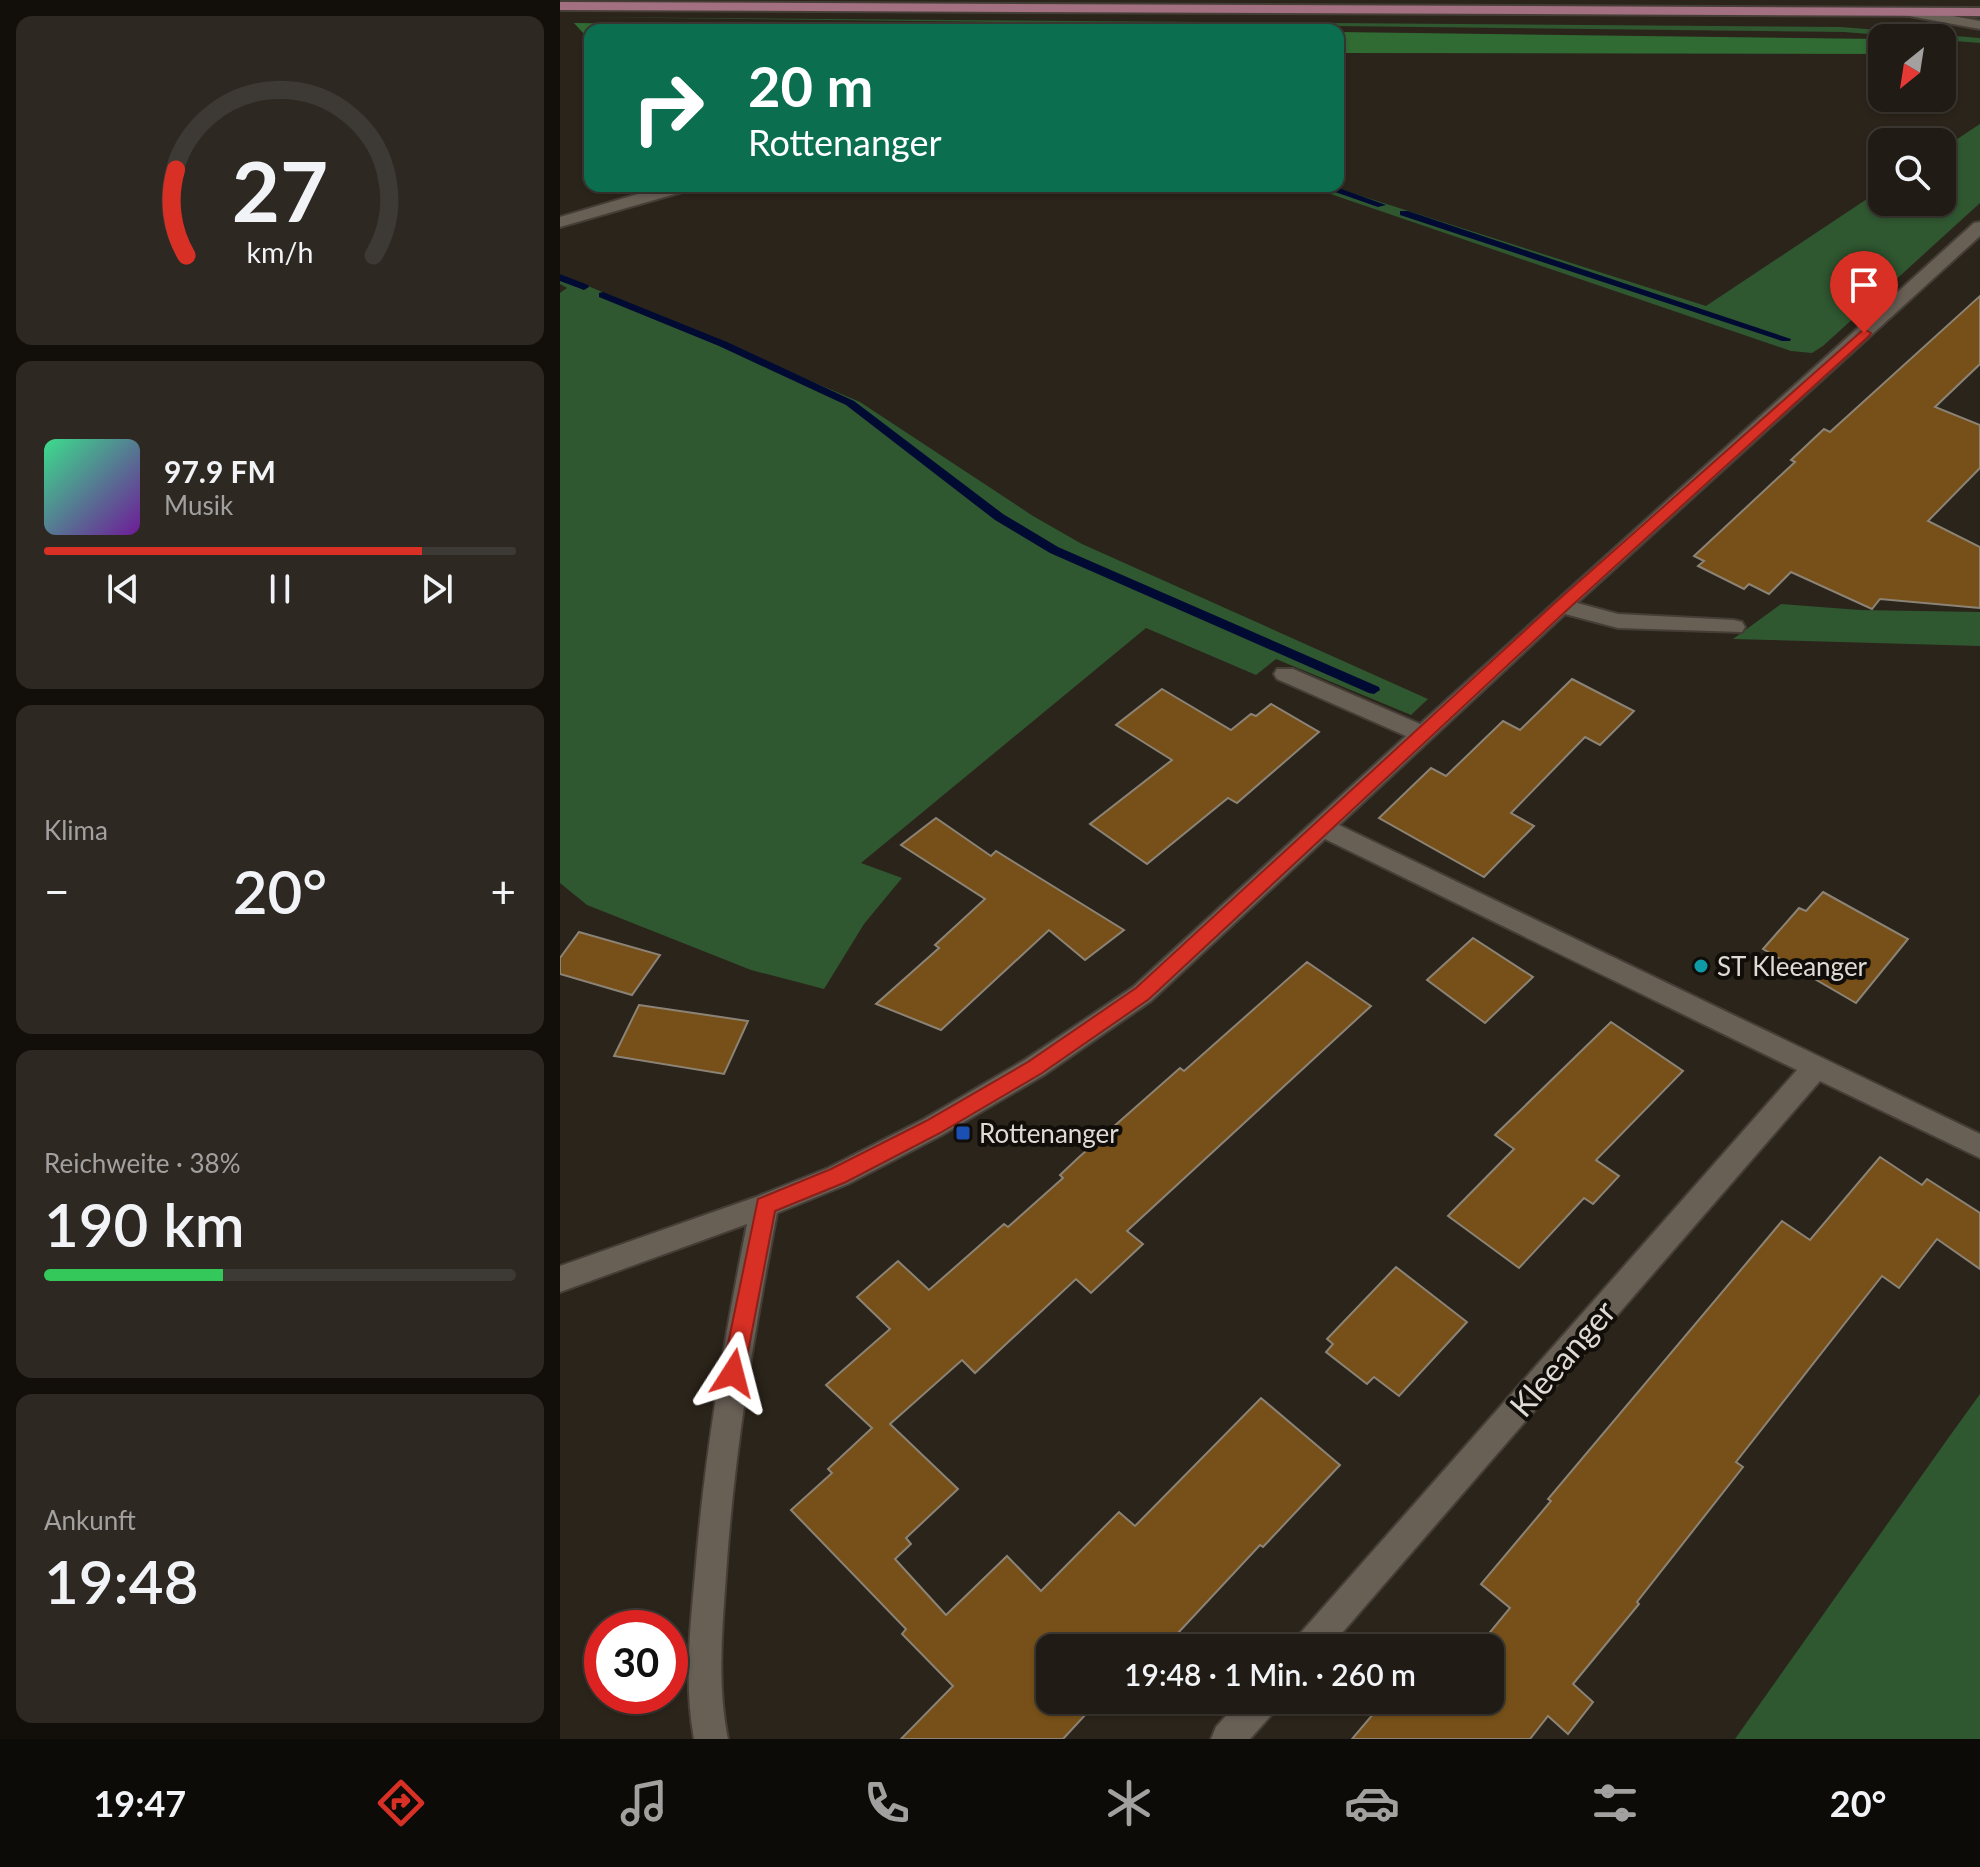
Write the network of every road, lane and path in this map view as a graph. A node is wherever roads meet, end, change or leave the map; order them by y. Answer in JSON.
{"nodes":[{"id":1,"x":560,"y":6,"type":"edge"},
{"id":2,"x":1909,"y":12,"type":"junction"},
{"id":3,"x":1980,"y":12,"type":"edge"},
{"id":4,"x":1980,"y":25,"type":"edge"},
{"id":5,"x":662,"y":192,"type":"edge"},
{"id":6,"x":560,"y":222,"type":"edge"},
{"id":7,"x":1980,"y":227,"type":"edge"},
{"id":8,"x":1561,"y":606,"type":"junction"},
{"id":9,"x":1734,"y":627,"type":"dead end"},
{"id":10,"x":1285,"y":674,"type":"dead end"},
{"id":11,"x":1422,"y":734,"type":"junction"},
{"id":12,"x":1321,"y":827,"type":"junction"},
{"id":13,"x":1816,"y":1067,"type":"junction"},
{"id":14,"x":1980,"y":1147,"type":"edge"},
{"id":15,"x":765,"y":1206,"type":"junction"},
{"id":16,"x":560,"y":1279,"type":"edge"},
{"id":17,"x":1320,"y":1634,"type":"edge"},
{"id":18,"x":1250,"y":1714,"type":"edge"},
{"id":19,"x":711,"y":1739,"type":"edge"},
{"id":20,"x":1228,"y":1739,"type":"edge"}],
"edges":[{"from":1,"to":2,"type":"main road"},
{"from":2,"to":3,"type":"main road"},
{"from":2,"to":4,"type":"street"},
{"from":5,"to":6,"type":"street"},
{"from":7,"to":8,"type":"street"},
{"from":8,"to":9,"type":"street"},
{"from":8,"to":11,"type":"street"},
{"from":10,"to":11,"type":"street"},
{"from":11,"to":12,"type":"street"},
{"from":12,"to":13,"type":"street"},
{"from":12,"to":15,"type":"street"},
{"from":13,"to":14,"type":"street"},
{"from":13,"to":17,"type":"street","name":"Kleeanger"},
{"from":15,"to":16,"type":"street"},
{"from":15,"to":19,"type":"street"},
{"from":18,"to":20,"type":"street"}]}
